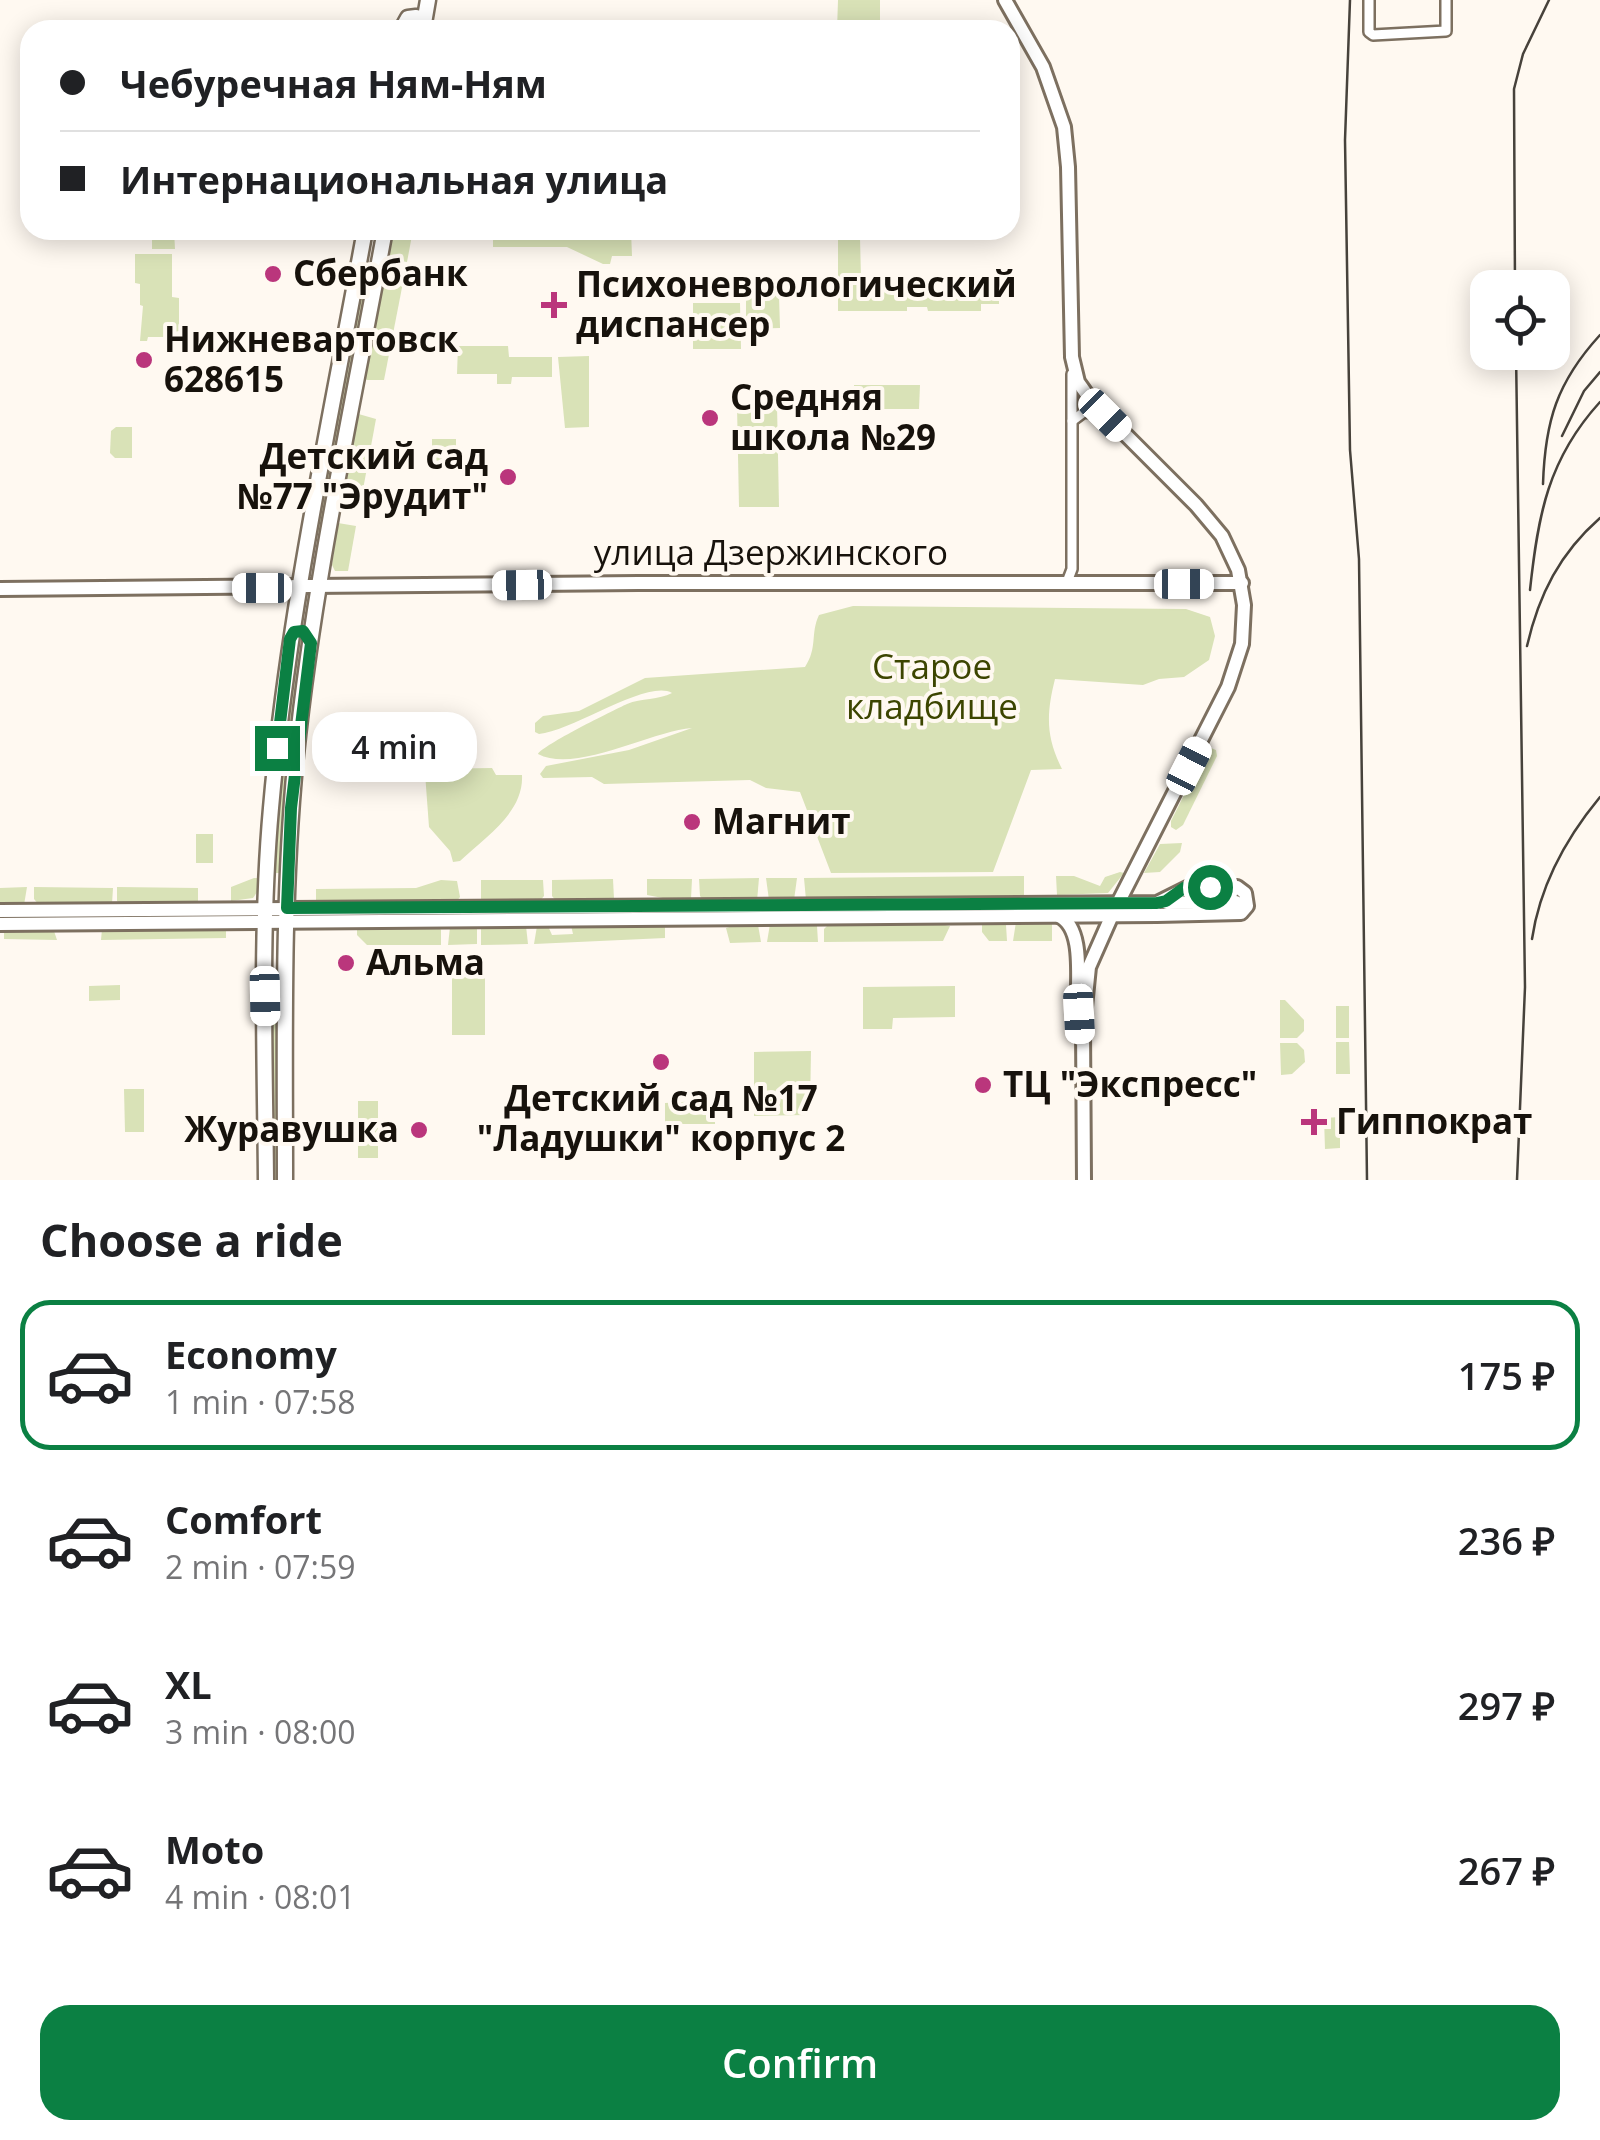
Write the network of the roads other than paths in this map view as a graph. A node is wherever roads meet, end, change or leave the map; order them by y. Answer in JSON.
{"nodes":[{"id":1,"x":1369,"y":0,"type":"edge"},
{"id":2,"x":1446,"y":0,"type":"edge"},
{"id":3,"x":1020,"y":27,"type":"edge"},
{"id":4,"x":363,"y":240,"type":"edge"},
{"id":5,"x":383,"y":240,"type":"edge"},
{"id":6,"x":1072,"y":357,"type":"junction"},
{"id":7,"x":1105,"y":415,"type":"junction"},
{"id":8,"x":1071,"y":424,"type":"junction"},
{"id":9,"x":309,"y":526,"type":"junction"},
{"id":10,"x":330,"y":530,"type":"junction"},
{"id":11,"x":1067,"y":582,"type":"junction"},
{"id":12,"x":1242,"y":583,"type":"junction"},
{"id":13,"x":298,"y":588,"type":"junction"},
{"id":14,"x":320,"y":588,"type":"junction"},
{"id":15,"x":0,"y":589,"type":"edge"},
{"id":16,"x":290,"y":639,"type":"junction"},
{"id":17,"x":311,"y":643,"type":"junction"},
{"id":18,"x":1132,"y":874,"type":"junction"},
{"id":19,"x":1160,"y":903,"type":"junction"},
{"id":20,"x":1115,"y":909,"type":"junction"},
{"id":21,"x":0,"y":911,"type":"edge"},
{"id":22,"x":887,"y":912,"type":"junction"},
{"id":23,"x":1234,"y":914,"type":"junction"},
{"id":24,"x":266,"y":916,"type":"junction"},
{"id":25,"x":287,"y":916,"type":"junction"},
{"id":26,"x":1059,"y":916,"type":"junction"},
{"id":27,"x":44,"y":917,"type":"junction"},
{"id":28,"x":0,"y":924,"type":"edge"},
{"id":29,"x":265,"y":996,"type":"junction"},
{"id":30,"x":286,"y":996,"type":"junction"},
{"id":31,"x":1082,"y":1080,"type":"junction"},
{"id":32,"x":266,"y":1180,"type":"edge"},
{"id":33,"x":285,"y":1180,"type":"edge"},
{"id":34,"x":1084,"y":1180,"type":"edge"}],
"edges":[{"from":1,"to":2,"type":"street"},
{"from":3,"to":6,"type":"main road"},
{"from":4,"to":9,"type":"main road"},
{"from":5,"to":10,"type":"main road"},
{"from":6,"to":7,"type":"main road"},
{"from":6,"to":8,"type":"street"},
{"from":7,"to":8,"type":"street"},
{"from":7,"to":12,"type":"main road"},
{"from":8,"to":11,"type":"street"},
{"from":9,"to":10,"type":"main road"},
{"from":9,"to":13,"type":"main road"},
{"from":10,"to":14,"type":"main road"},
{"from":11,"to":12,"type":"main road","name":"улица Дзержинского"},
{"from":11,"to":14,"type":"main road","name":"улица Дзержинского"},
{"from":12,"to":18,"type":"main road"},
{"from":13,"to":14,"type":"main road","name":"улица Дзержинского"},
{"from":13,"to":15,"type":"main road","name":"улица Дзержинского"},
{"from":13,"to":16,"type":"main road"},
{"from":14,"to":17,"type":"main road"},
{"from":16,"to":17,"type":"main road"},
{"from":16,"to":24,"type":"main road"},
{"from":17,"to":25,"type":"main road"},
{"from":18,"to":19,"type":"main road"},
{"from":18,"to":20,"type":"main road"},
{"from":19,"to":20,"type":"main road"},
{"from":19,"to":23,"type":"main road"},
{"from":19,"to":23,"type":"main road"},
{"from":20,"to":22,"type":"main road"},
{"from":20,"to":23,"type":"main road"},
{"from":20,"to":26,"type":"main road"},
{"from":20,"to":31,"type":"main road"},
{"from":21,"to":27,"type":"main road"},
{"from":22,"to":25,"type":"main road"},
{"from":22,"to":26,"type":"main road"},
{"from":24,"to":25,"type":"main road"},
{"from":24,"to":27,"type":"main road"},
{"from":24,"to":29,"type":"main road"},
{"from":25,"to":30,"type":"main road"},
{"from":26,"to":31,"type":"main road"},
{"from":27,"to":28,"type":"main road"},
{"from":29,"to":30,"type":"main road"},
{"from":29,"to":32,"type":"main road"},
{"from":30,"to":33,"type":"main road"},
{"from":31,"to":34,"type":"main road"}]}
